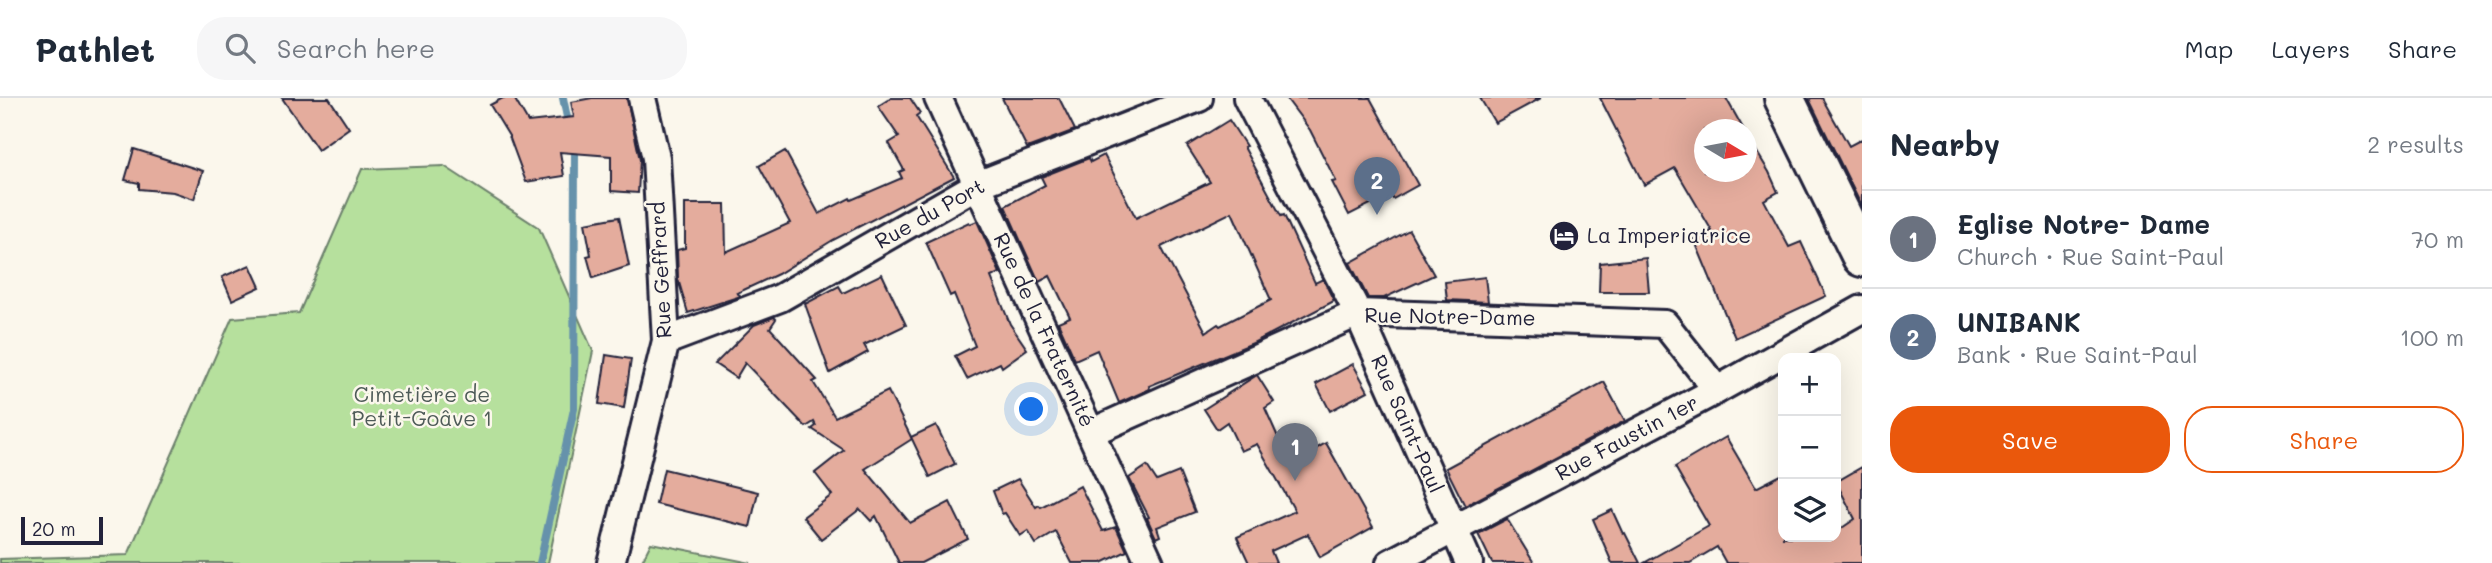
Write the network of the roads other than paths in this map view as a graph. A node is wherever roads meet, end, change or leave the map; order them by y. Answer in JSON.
{"nodes":[{"id":1,"x":642,"y":98,"type":"edge"},
{"id":2,"x":938,"y":98,"type":"edge"},
{"id":3,"x":1199,"y":98,"type":"edge"},
{"id":4,"x":1247,"y":98,"type":"edge"},
{"id":5,"x":1784,"y":98,"type":"edge"},
{"id":6,"x":977,"y":185,"type":"junction"},
{"id":7,"x":1862,"y":257,"type":"edge"},
{"id":8,"x":1862,"y":309,"type":"edge"},
{"id":9,"x":1358,"y":313,"type":"junction"},
{"id":10,"x":666,"y":341,"type":"junction"},
{"id":11,"x":1717,"y":390,"type":"junction"},
{"id":12,"x":1092,"y":432,"type":"junction"},
{"id":13,"x":1454,"y":531,"type":"junction"},
{"id":14,"x":611,"y":563,"type":"edge"},
{"id":15,"x":1150,"y":563,"type":"edge"},
{"id":16,"x":1390,"y":563,"type":"edge"},
{"id":17,"x":1469,"y":563,"type":"edge"}],
"edges":[{"from":1,"to":10,"type":"street","name":"Rue Geffrard"},
{"from":2,"to":6,"type":"street","name":"Rue de la Fraternité"},
{"from":3,"to":6,"type":"street","name":"Rue du Port"},
{"from":4,"to":9,"type":"street","name":"Rue Saint-Paul"},
{"from":5,"to":7,"type":"street"},
{"from":6,"to":10,"type":"street","name":"Rue du Port"},
{"from":6,"to":12,"type":"street","name":"Rue de la Fraternité"},
{"from":8,"to":11,"type":"street","name":"Rue Faustin 1er"},
{"from":9,"to":11,"type":"street","name":"Rue Notre-Dame"},
{"from":9,"to":12,"type":"street","name":"Rue Notre-Dame"},
{"from":9,"to":13,"type":"street","name":"Rue Saint-Paul"},
{"from":10,"to":14,"type":"street","name":"Rue Geffrard"},
{"from":11,"to":13,"type":"street","name":"Rue Faustin 1er"},
{"from":12,"to":15,"type":"street","name":"Rue de la Fraternité"},
{"from":13,"to":16,"type":"street","name":"Rue Faustin 1er"},
{"from":13,"to":17,"type":"street","name":"Rue Saint-Paul"}]}
